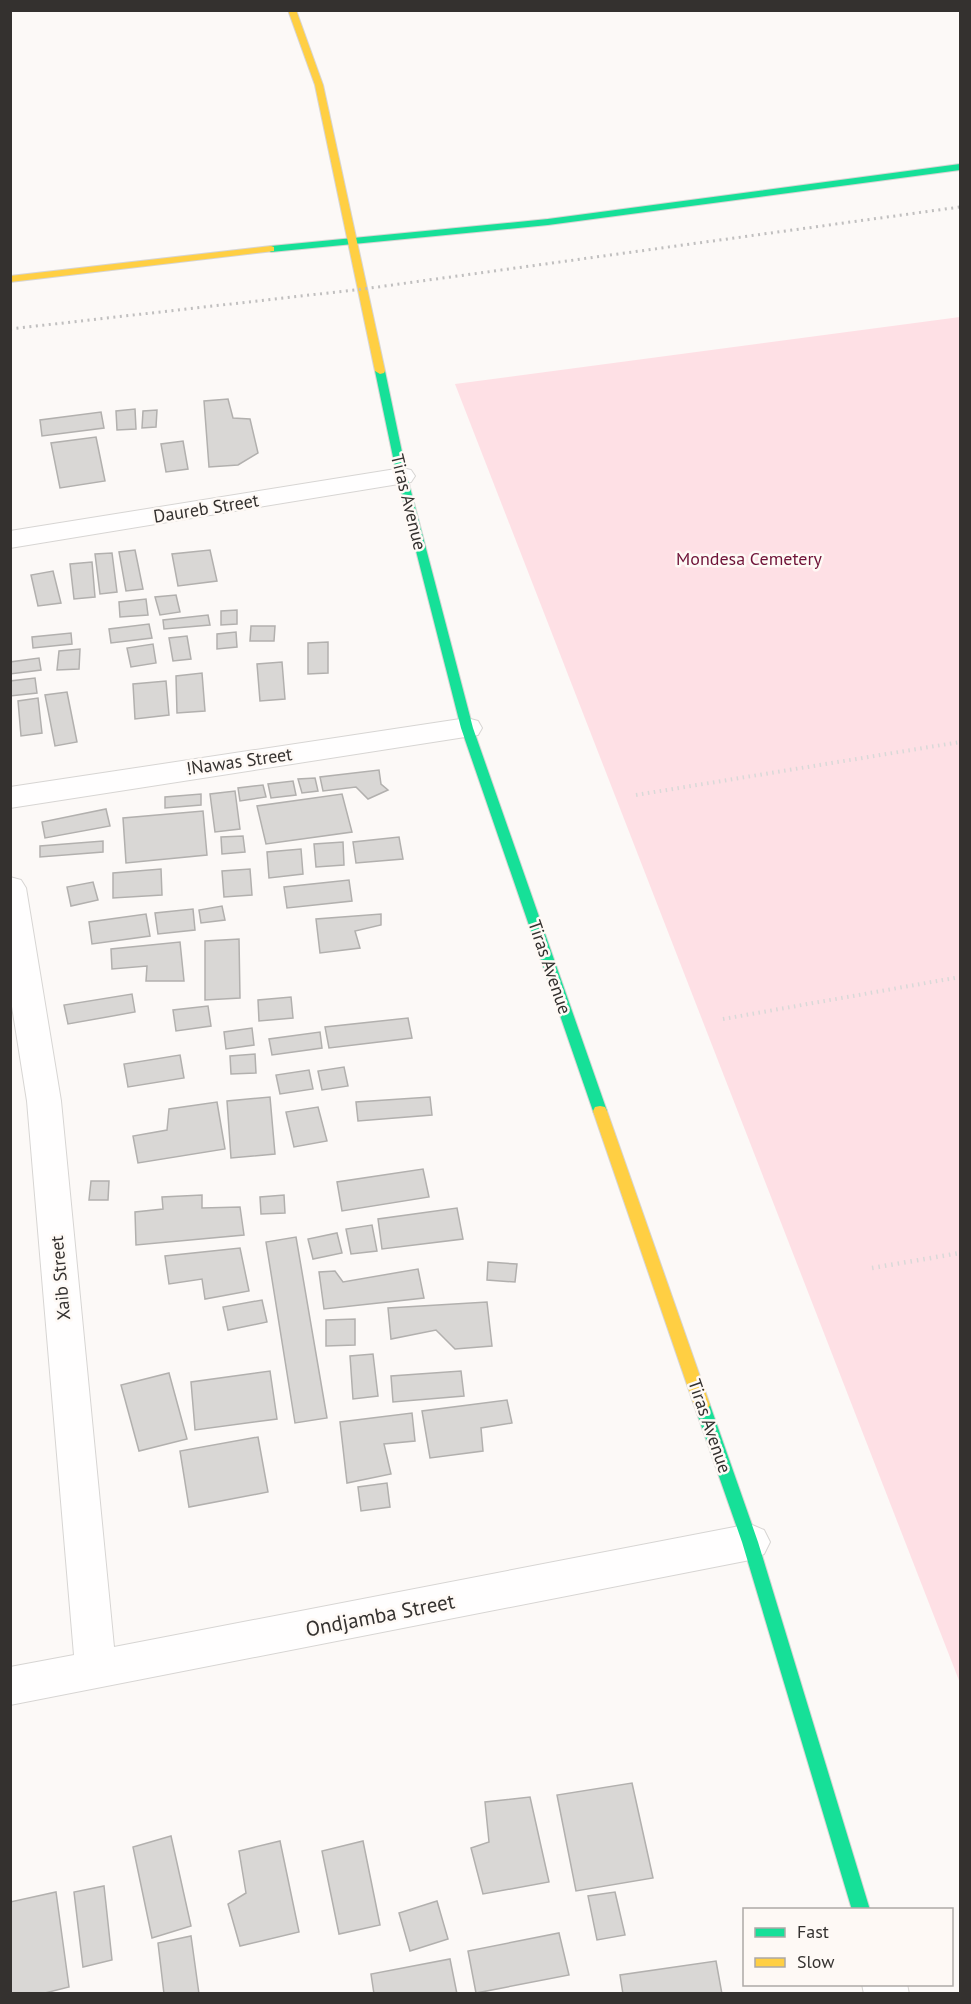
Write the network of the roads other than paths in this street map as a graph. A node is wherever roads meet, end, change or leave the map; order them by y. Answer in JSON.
{"nodes":[{"id":1,"x":292,"y":10,"type":"edge"},
{"id":2,"x":960,"y":167,"type":"edge"},
{"id":3,"x":352,"y":240,"type":"junction"},
{"id":4,"x":10,"y":279,"type":"edge"},
{"id":5,"x":402,"y":476,"type":"junction"},
{"id":6,"x":10,"y":540,"type":"edge"},
{"id":7,"x":467,"y":728,"type":"junction"},
{"id":8,"x":10,"y":798,"type":"edge"},
{"id":9,"x":10,"y":888,"type":"edge"},
{"id":10,"x":750,"y":1542,"type":"junction"},
{"id":11,"x":96,"y":1670,"type":"junction"},
{"id":12,"x":10,"y":1686,"type":"edge"},
{"id":13,"x":860,"y":1908,"type":"edge"}],
"edges":[{"from":1,"to":3,"type":"street","name":"Tiras Avenue"},
{"from":2,"to":3,"type":"street"},
{"from":3,"to":4,"type":"street"},
{"from":3,"to":5,"type":"street","name":"Tiras Avenue"},
{"from":5,"to":6,"type":"street","name":"Daureb Street"},
{"from":5,"to":7,"type":"street","name":"Tiras Avenue"},
{"from":7,"to":8,"type":"street","name":"!Nawas Street"},
{"from":7,"to":10,"type":"street","name":"Tiras Avenue"},
{"from":9,"to":11,"type":"street","name":"Xaib Street"},
{"from":10,"to":11,"type":"street","name":"Ondjamba Street"},
{"from":10,"to":13,"type":"street","name":"Tiras Avenue"},
{"from":11,"to":12,"type":"street","name":"Ondjamba Street"}]}
